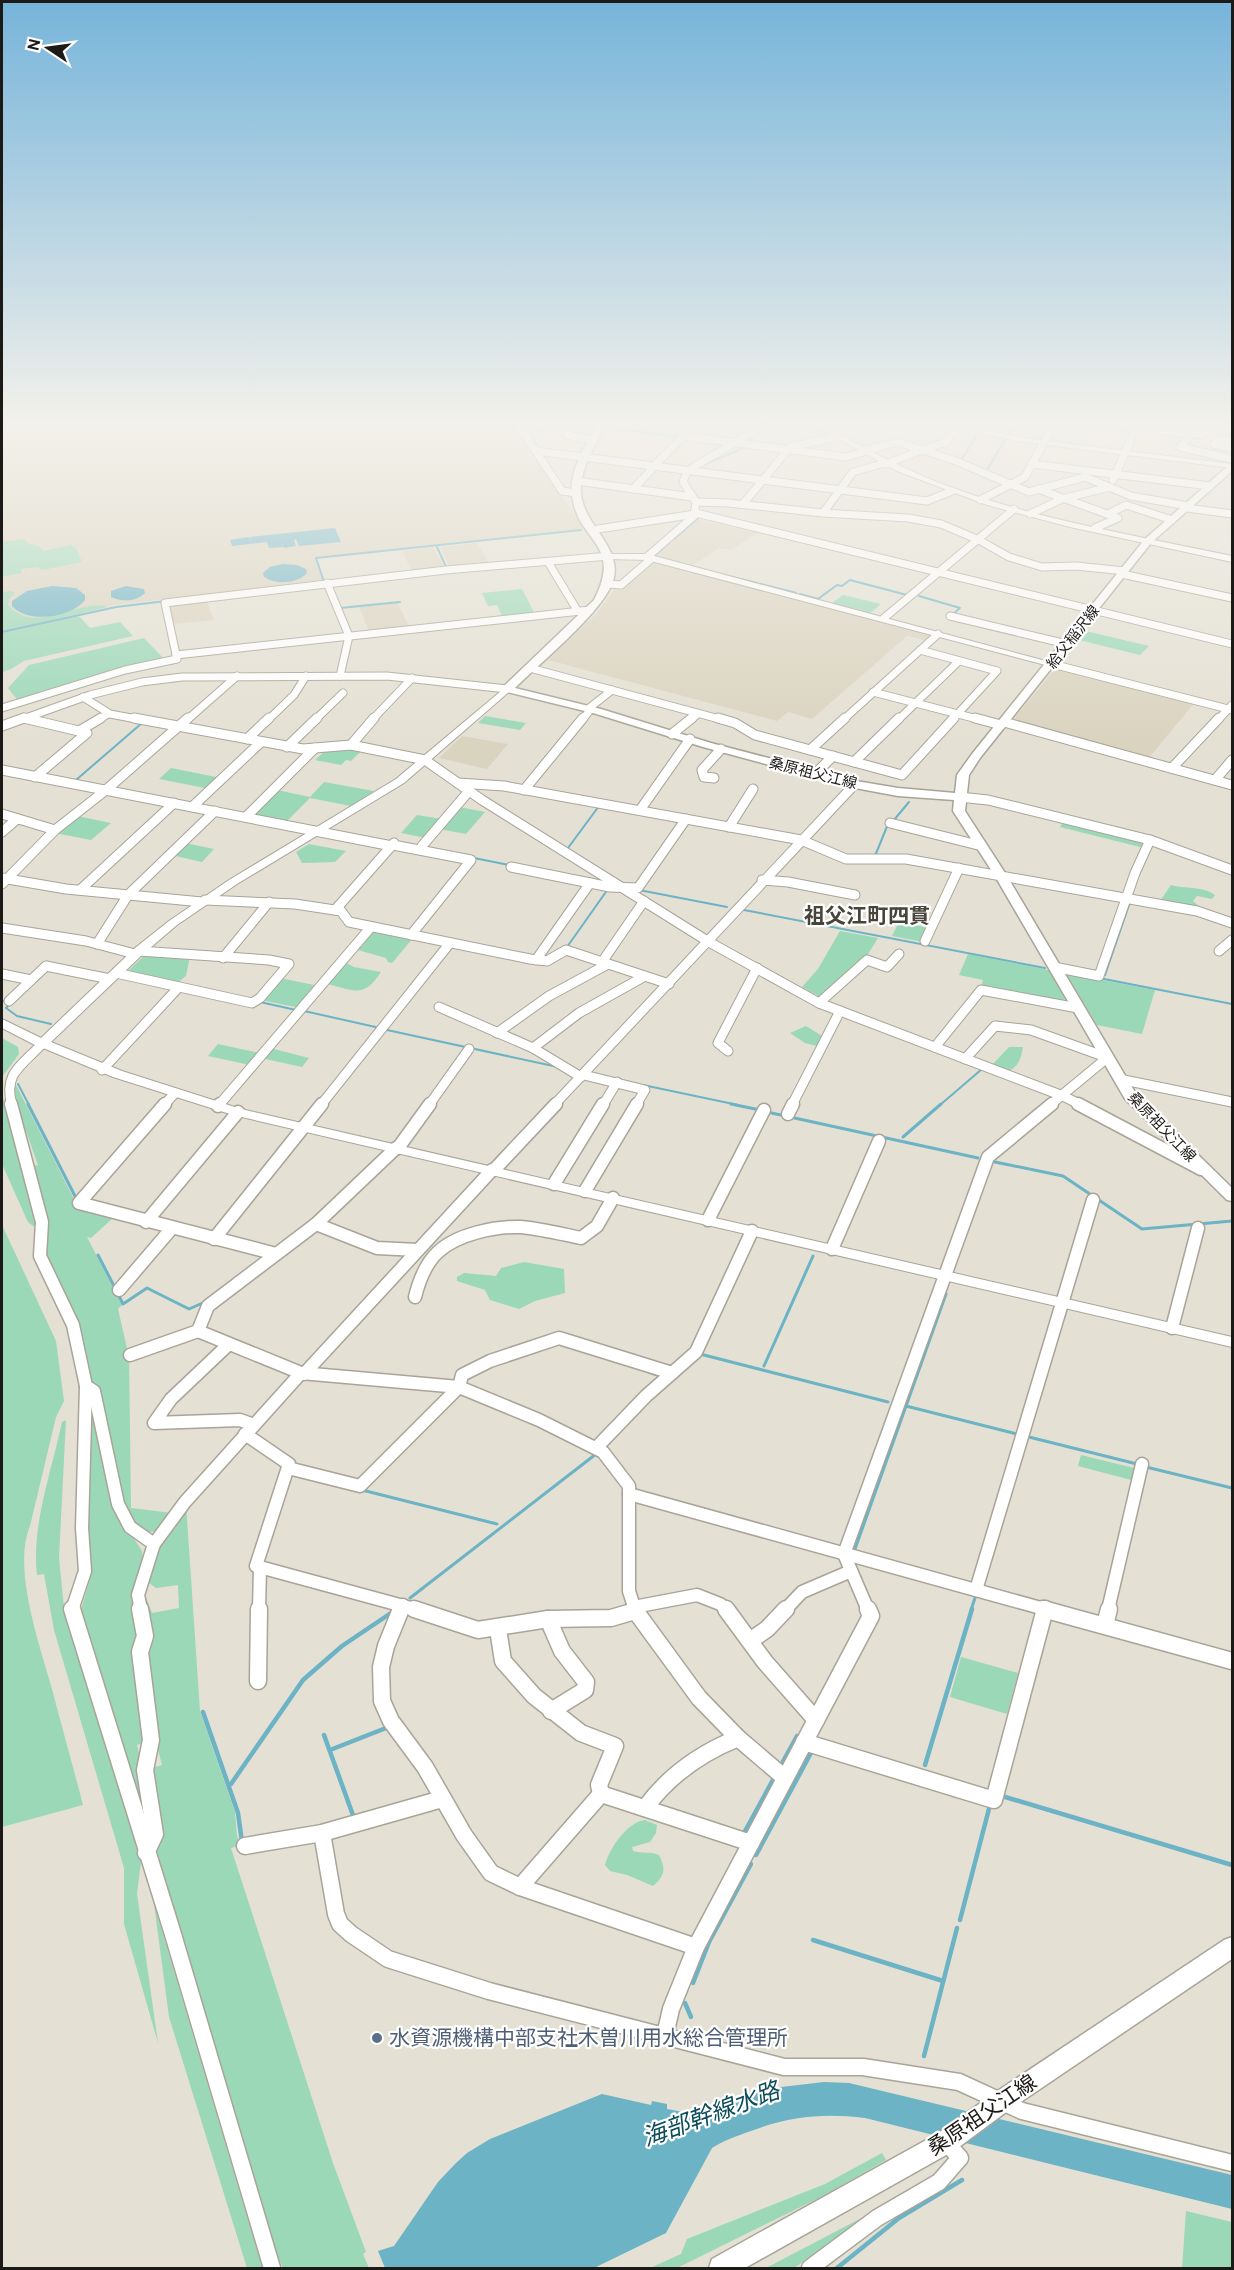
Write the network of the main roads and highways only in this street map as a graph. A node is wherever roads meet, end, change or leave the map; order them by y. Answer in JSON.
{"nodes":[{"id":1,"x":592,"y":530,"type":"edge"},
{"id":2,"x":1161,"y":530,"type":"edge"},
{"id":3,"x":959,"y":797,"type":"junction"},
{"id":4,"x":1233,"y":1196,"type":"edge"},
{"id":5,"x":1233,"y":1947,"type":"edge"},
{"id":6,"x":721,"y":2268,"type":"edge"}],
"edges":[{"from":1,"to":3,"type":"main road","name":"桑原祖父江線"},
{"from":2,"to":3,"type":"main road","name":"給父稲沢線"},
{"from":3,"to":4,"type":"main road","name":"桑原祖父江線"},
{"from":5,"to":6,"type":"main road","name":"桑原祖父江線"}]}
